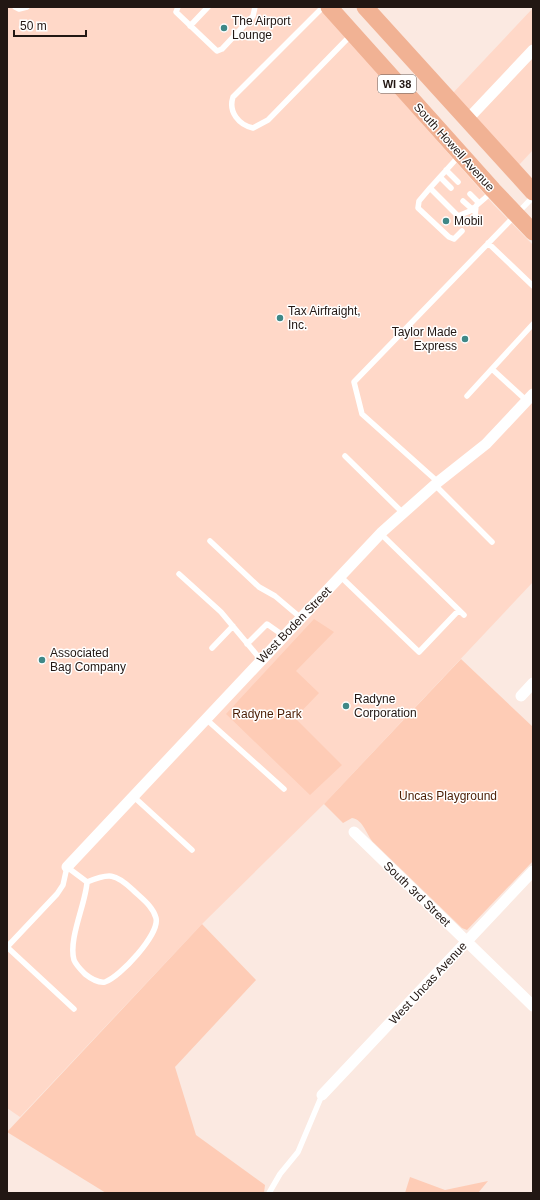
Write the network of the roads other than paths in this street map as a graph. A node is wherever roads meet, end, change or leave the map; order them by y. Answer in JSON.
{"nodes":[{"id":1,"x":15,"y":7,"type":"edge"},
{"id":2,"x":27,"y":7,"type":"edge"},
{"id":3,"x":178,"y":7,"type":"edge"},
{"id":4,"x":208,"y":7,"type":"edge"},
{"id":5,"x":255,"y":7,"type":"edge"},
{"id":6,"x":323,"y":7,"type":"edge"},
{"id":7,"x":329,"y":7,"type":"edge"},
{"id":8,"x":365,"y":7,"type":"edge"},
{"id":9,"x":190,"y":26,"type":"junction"},
{"id":10,"x":352,"y":33,"type":"junction"},
{"id":11,"x":533,"y":50,"type":"edge"},
{"id":12,"x":467,"y":120,"type":"junction"},
{"id":13,"x":461,"y":154,"type":"junction"},
{"id":14,"x":446,"y":170,"type":"junction"},
{"id":15,"x":440,"y":177,"type":"junction"},
{"id":16,"x":458,"y":182,"type":"dead end"},
{"id":17,"x":430,"y":188,"type":"junction"},
{"id":18,"x":451,"y":188,"type":"dead end"},
{"id":19,"x":493,"y":190,"type":"junction"},
{"id":20,"x":533,"y":192,"type":"edge"},
{"id":21,"x":470,"y":194,"type":"dead end"},
{"id":22,"x":533,"y":197,"type":"edge"},
{"id":23,"x":463,"y":200,"type":"dead end"},
{"id":24,"x":476,"y":206,"type":"junction"},
{"id":25,"x":516,"y":214,"type":"junction"},
{"id":26,"x":472,"y":220,"type":"dead end"},
{"id":27,"x":462,"y":231,"type":"dead end"},
{"id":28,"x":533,"y":232,"type":"edge"},
{"id":29,"x":488,"y":243,"type":"junction"},
{"id":30,"x":533,"y":286,"type":"edge"},
{"id":31,"x":533,"y":324,"type":"edge"},
{"id":32,"x":492,"y":368,"type":"junction"},
{"id":33,"x":467,"y":396,"type":"dead end"},
{"id":34,"x":530,"y":398,"type":"edge"},
{"id":35,"x":344,"y":456,"type":"dead end"},
{"id":36,"x":436,"y":484,"type":"junction"},
{"id":37,"x":403,"y":513,"type":"junction"},
{"id":38,"x":380,"y":534,"type":"junction"},
{"id":39,"x":210,"y":541,"type":"dead end"},
{"id":40,"x":492,"y":542,"type":"dead end"},
{"id":41,"x":179,"y":574,"type":"dead end"},
{"id":42,"x":340,"y":576,"type":"junction"},
{"id":43,"x":458,"y":610,"type":"junction"},
{"id":44,"x":464,"y":615,"type":"dead end"},
{"id":45,"x":301,"y":618,"type":"junction"},
{"id":46,"x":233,"y":626,"type":"junction"},
{"id":47,"x":284,"y":636,"type":"junction"},
{"id":48,"x":247,"y":644,"type":"junction"},
{"id":49,"x":212,"y":648,"type":"dead end"},
{"id":50,"x":260,"y":660,"type":"junction"},
{"id":51,"x":533,"y":683,"type":"edge"},
{"id":52,"x":521,"y":696,"type":"dead end"},
{"id":53,"x":206,"y":719,"type":"junction"},
{"id":54,"x":284,"y":789,"type":"dead end"},
{"id":55,"x":134,"y":797,"type":"junction"},
{"id":56,"x":354,"y":832,"type":"dead end"},
{"id":57,"x":192,"y":850,"type":"dead end"},
{"id":58,"x":67,"y":867,"type":"junction"},
{"id":59,"x":533,"y":871,"type":"edge"},
{"id":60,"x":87,"y":882,"type":"junction"},
{"id":61,"x":466,"y":942,"type":"junction"},
{"id":62,"x":7,"y":947,"type":"edge"},
{"id":63,"x":533,"y":1006,"type":"edge"},
{"id":64,"x":74,"y":1009,"type":"dead end"},
{"id":65,"x":322,"y":1095,"type":"joint"},
{"id":66,"x":269,"y":1193,"type":"edge"}],
"edges":[{"from":1,"to":2,"type":"lane"},
{"from":3,"to":9,"type":"lane"},
{"from":4,"to":9,"type":"lane"},
{"from":5,"to":9,"type":"lane"},
{"from":6,"to":10,"type":"lane"},
{"from":7,"to":10,"type":"main road","name":"South Howell Avenue","number":"WI 38"},
{"from":8,"to":12,"type":"main road","number":"WI 38"},
{"from":10,"to":13,"type":"main road","name":"South Howell Avenue","number":"WI 38"},
{"from":11,"to":12,"type":"street"},
{"from":12,"to":20,"type":"main road","number":"WI 38"},
{"from":13,"to":14,"type":"lane"},
{"from":13,"to":19,"type":"main road","name":"South Howell Avenue","number":"WI 38"},
{"from":14,"to":15,"type":"lane"},
{"from":14,"to":16,"type":"lane"},
{"from":15,"to":17,"type":"lane"},
{"from":15,"to":18,"type":"lane"},
{"from":17,"to":24,"type":"lane"},
{"from":17,"to":27,"type":"lane"},
{"from":19,"to":24,"type":"lane"},
{"from":19,"to":25,"type":"main road","name":"South Howell Avenue","number":"WI 38"},
{"from":21,"to":24,"type":"lane"},
{"from":22,"to":25,"type":"lane"},
{"from":23,"to":24,"type":"lane"},
{"from":24,"to":26,"type":"lane"},
{"from":25,"to":28,"type":"main road","name":"South Howell Avenue","number":"WI 38"},
{"from":25,"to":29,"type":"lane"},
{"from":29,"to":30,"type":"lane"},
{"from":29,"to":36,"type":"lane"},
{"from":31,"to":32,"type":"lane"},
{"from":32,"to":33,"type":"lane"},
{"from":32,"to":34,"type":"lane"},
{"from":34,"to":36,"type":"street","name":"West Boden Street"},
{"from":35,"to":37,"type":"lane"},
{"from":36,"to":37,"type":"street","name":"West Boden Street"},
{"from":36,"to":40,"type":"lane"},
{"from":37,"to":38,"type":"street","name":"West Boden Street"},
{"from":38,"to":42,"type":"street","name":"West Boden Street"},
{"from":38,"to":43,"type":"lane"},
{"from":39,"to":45,"type":"lane"},
{"from":41,"to":46,"type":"lane"},
{"from":42,"to":43,"type":"lane"},
{"from":42,"to":45,"type":"street","name":"West Boden Street"},
{"from":43,"to":44,"type":"lane"},
{"from":45,"to":47,"type":"street","name":"West Boden Street"},
{"from":46,"to":48,"type":"lane"},
{"from":46,"to":49,"type":"lane"},
{"from":47,"to":48,"type":"lane"},
{"from":47,"to":50,"type":"street","name":"West Boden Street"},
{"from":48,"to":50,"type":"lane"},
{"from":50,"to":53,"type":"street","name":"West Boden Street"},
{"from":51,"to":52,"type":"street"},
{"from":53,"to":54,"type":"lane"},
{"from":53,"to":55,"type":"street","name":"West Boden Street"},
{"from":55,"to":57,"type":"lane"},
{"from":55,"to":58,"type":"street","name":"West Boden Street"},
{"from":56,"to":61,"type":"street","name":"South 3rd Street"},
{"from":58,"to":60,"type":"lane"},
{"from":58,"to":62,"type":"lane"},
{"from":59,"to":61,"type":"street","name":"West Uncas Avenue"},
{"from":60,"to":60,"type":"lane"},
{"from":61,"to":63,"type":"street","name":"South 3rd Street"},
{"from":61,"to":65,"type":"street","name":"West Uncas Avenue"},
{"from":62,"to":64,"type":"lane"},
{"from":65,"to":66,"type":"lane"}]}
